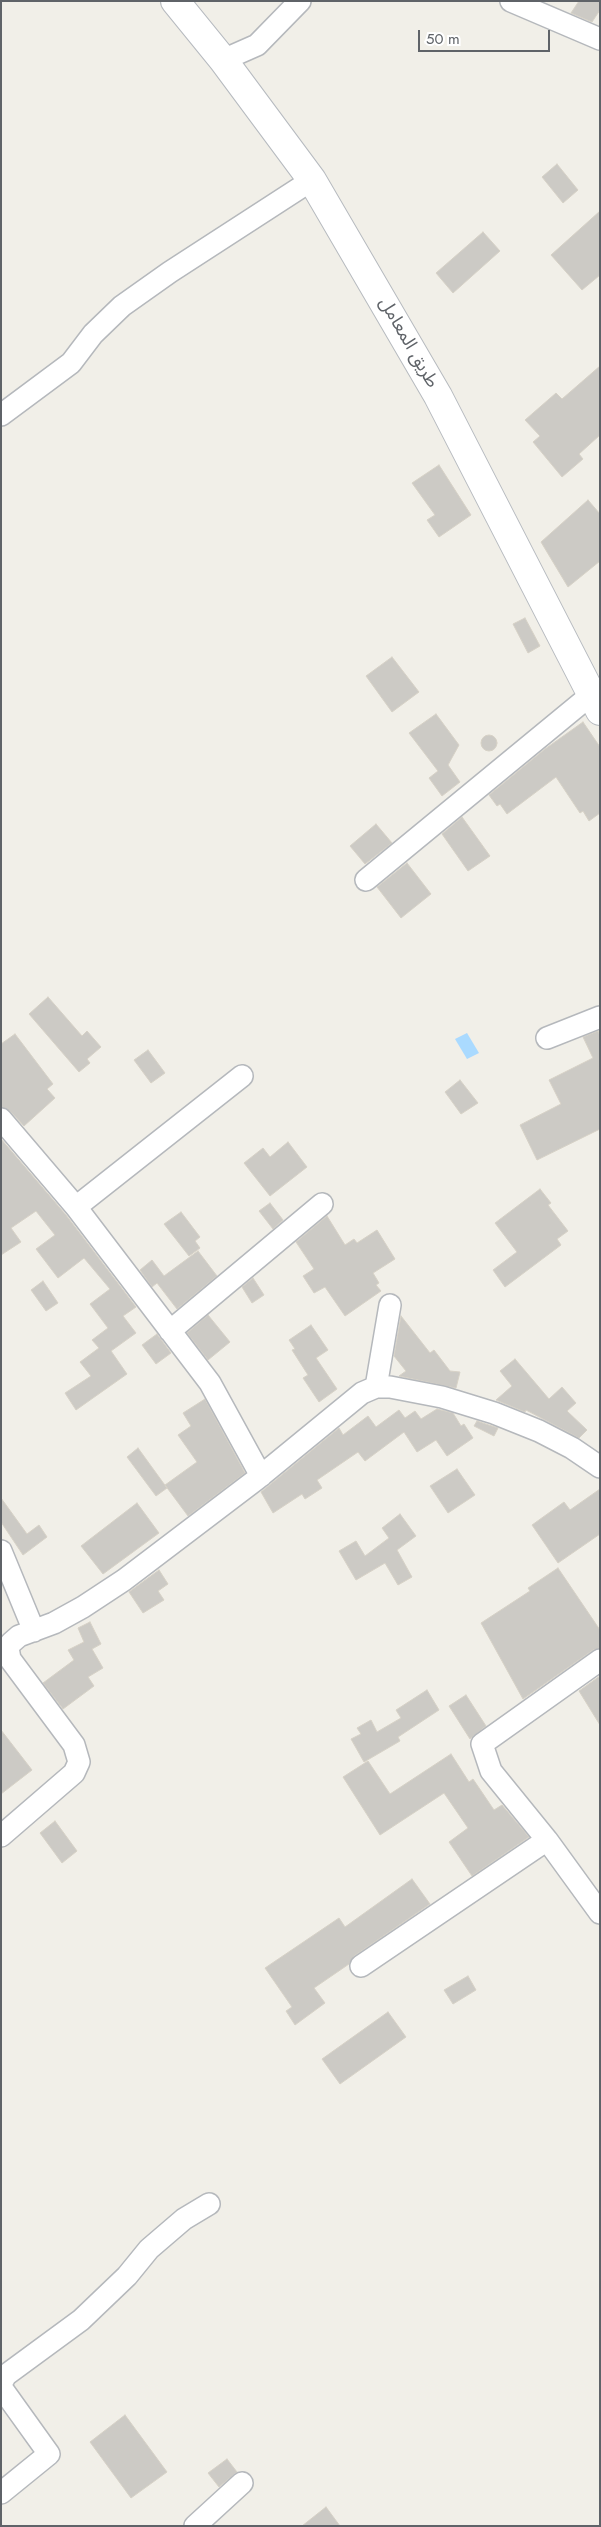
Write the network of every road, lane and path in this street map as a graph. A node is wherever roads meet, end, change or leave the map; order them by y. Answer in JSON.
{"nodes":[{"id":1,"x":175,"y":1,"type":"edge"},
{"id":2,"x":300,"y":1,"type":"edge"},
{"id":3,"x":511,"y":1,"type":"edge"},
{"id":4,"x":600,"y":39,"type":"edge"},
{"id":5,"x":223,"y":60,"type":"junction"},
{"id":6,"x":312,"y":180,"type":"junction"},
{"id":7,"x":1,"y":415,"type":"edge"},
{"id":8,"x":596,"y":702,"type":"edge"},
{"id":9,"x":366,"y":880,"type":"dead end"},
{"id":10,"x":600,"y":1017,"type":"edge"},
{"id":11,"x":547,"y":1038,"type":"dead end"},
{"id":12,"x":242,"y":1076,"type":"dead end"},
{"id":13,"x":1,"y":1119,"type":"edge"},
{"id":14,"x":322,"y":1204,"type":"dead end"},
{"id":15,"x":76,"y":1207,"type":"junction"},
{"id":16,"x":390,"y":1305,"type":"dead end"},
{"id":17,"x":170,"y":1331,"type":"junction"},
{"id":18,"x":376,"y":1387,"type":"junction"},
{"id":19,"x":600,"y":1467,"type":"edge"},
{"id":20,"x":261,"y":1476,"type":"junction"},
{"id":21,"x":1,"y":1550,"type":"edge"},
{"id":22,"x":34,"y":1631,"type":"junction"},
{"id":23,"x":600,"y":1660,"type":"edge"},
{"id":24,"x":1,"y":1836,"type":"edge"},
{"id":25,"x":547,"y":1840,"type":"junction"},
{"id":26,"x":600,"y":1913,"type":"edge"},
{"id":27,"x":361,"y":1966,"type":"dead end"},
{"id":28,"x":210,"y":2204,"type":"dead end"},
{"id":29,"x":1,"y":2385,"type":"edge"},
{"id":30,"x":242,"y":2483,"type":"dead end"},
{"id":31,"x":1,"y":2493,"type":"edge"},
{"id":32,"x":195,"y":2526,"type":"edge"}],
"edges":[{"from":1,"to":5,"type":"main road","name":"طريق المعامل"},
{"from":2,"to":5,"type":"street"},
{"from":3,"to":4,"type":"street"},
{"from":5,"to":6,"type":"main road","name":"طريق المعامل"},
{"from":6,"to":7,"type":"street"},
{"from":6,"to":8,"type":"main road","name":"طريق المعامل"},
{"from":8,"to":9,"type":"street"},
{"from":10,"to":11,"type":"street"},
{"from":12,"to":15,"type":"street"},
{"from":13,"to":15,"type":"street"},
{"from":14,"to":17,"type":"street"},
{"from":15,"to":17,"type":"street"},
{"from":16,"to":18,"type":"street"},
{"from":17,"to":20,"type":"street"},
{"from":18,"to":19,"type":"street"},
{"from":18,"to":20,"type":"street"},
{"from":20,"to":22,"type":"street"},
{"from":21,"to":22,"type":"street"},
{"from":22,"to":24,"type":"street"},
{"from":23,"to":25,"type":"street"},
{"from":25,"to":26,"type":"street"},
{"from":25,"to":27,"type":"street"},
{"from":28,"to":29,"type":"street"},
{"from":29,"to":31,"type":"street"},
{"from":30,"to":32,"type":"street"}]}
